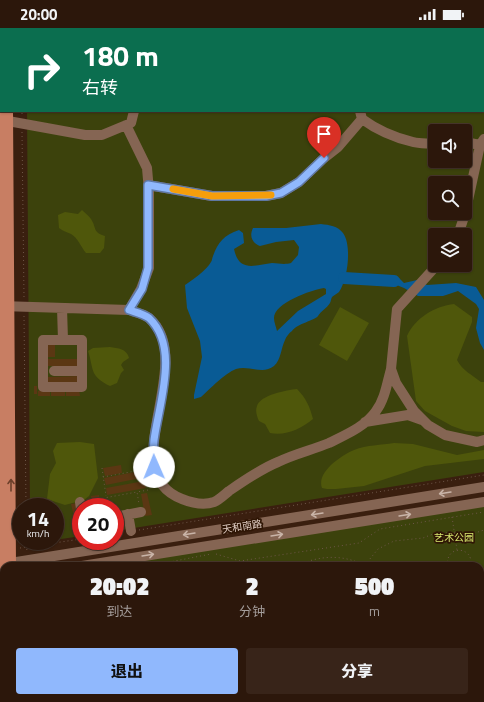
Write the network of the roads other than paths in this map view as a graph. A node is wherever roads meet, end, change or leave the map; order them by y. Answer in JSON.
{"nodes":[{"id":1,"x":0,"y":63,"type":"edge"},
{"id":2,"x":0,"y":78,"type":"edge"},
{"id":3,"x":1,"y":112,"type":"edge"},
{"id":4,"x":134,"y":112,"type":"edge"},
{"id":5,"x":361,"y":115,"type":"edge"},
{"id":6,"x":8,"y":116,"type":"edge"},
{"id":7,"x":126,"y":125,"type":"junction"},
{"id":8,"x":482,"y":142,"type":"edge"},
{"id":9,"x":428,"y":144,"type":"edge"},
{"id":10,"x":148,"y":185,"type":"junction"},
{"id":11,"x":460,"y":228,"type":"edge"},
{"id":12,"x":431,"y":272,"type":"edge"},
{"id":13,"x":5,"y":306,"type":"junction"},
{"id":14,"x":62,"y":308,"type":"junction"},
{"id":15,"x":129,"y":310,"type":"junction"},
{"id":16,"x":63,"y":340,"type":"junction"},
{"id":17,"x":391,"y":369,"type":"junction"},
{"id":18,"x":54,"y":371,"type":"dead end"},
{"id":19,"x":82,"y":372,"type":"junction"},
{"id":20,"x":423,"y":420,"type":"junction"},
{"id":21,"x":365,"y":422,"type":"junction"},
{"id":22,"x":484,"y":440,"type":"edge"},
{"id":23,"x":484,"y":487,"type":"edge"},
{"id":24,"x":484,"y":502,"type":"edge"},
{"id":25,"x":141,"y":512,"type":"road end"},
{"id":26,"x":128,"y":514,"type":"junction"},
{"id":27,"x":124,"y":515,"type":"edge"},
{"id":28,"x":131,"y":531,"type":"road end"},
{"id":29,"x":6,"y":562,"type":"edge"},
{"id":30,"x":7,"y":562,"type":"edge"},
{"id":31,"x":18,"y":562,"type":"edge"},
{"id":32,"x":107,"y":562,"type":"edge"}],
"edges":[{"from":1,"to":2,"type":"main road"},
{"from":3,"to":13,"type":"main road"},
{"from":4,"to":7,"type":"street"},
{"from":5,"to":9,"type":"street"},
{"from":5,"to":10,"type":"street"},
{"from":6,"to":7,"type":"street"},
{"from":6,"to":13,"type":"main road"},
{"from":7,"to":10,"type":"street"},
{"from":8,"to":11,"type":"street"},
{"from":10,"to":15,"type":"street"},
{"from":12,"to":17,"type":"street"},
{"from":13,"to":14,"type":"street"},
{"from":13,"to":29,"type":"main road"},
{"from":30,"to":13,"type":"main road","one_way":true},
{"from":14,"to":15,"type":"street"},
{"from":14,"to":16,"type":"street"},
{"from":15,"to":21,"type":"street"},
{"from":16,"to":19,"type":"street"},
{"from":16,"to":19,"type":"street"},
{"from":17,"to":20,"type":"street"},
{"from":17,"to":21,"type":"street"},
{"from":18,"to":19,"type":"street"},
{"from":20,"to":21,"type":"street"},
{"from":20,"to":22,"type":"street"},
{"from":23,"to":31,"type":"street","name":"天和南路","one_way":true},
{"from":32,"to":24,"type":"street","name":"天和南路","one_way":true},
{"from":25,"to":26,"type":"street"},
{"from":26,"to":27,"type":"street"},
{"from":26,"to":28,"type":"street"}]}
